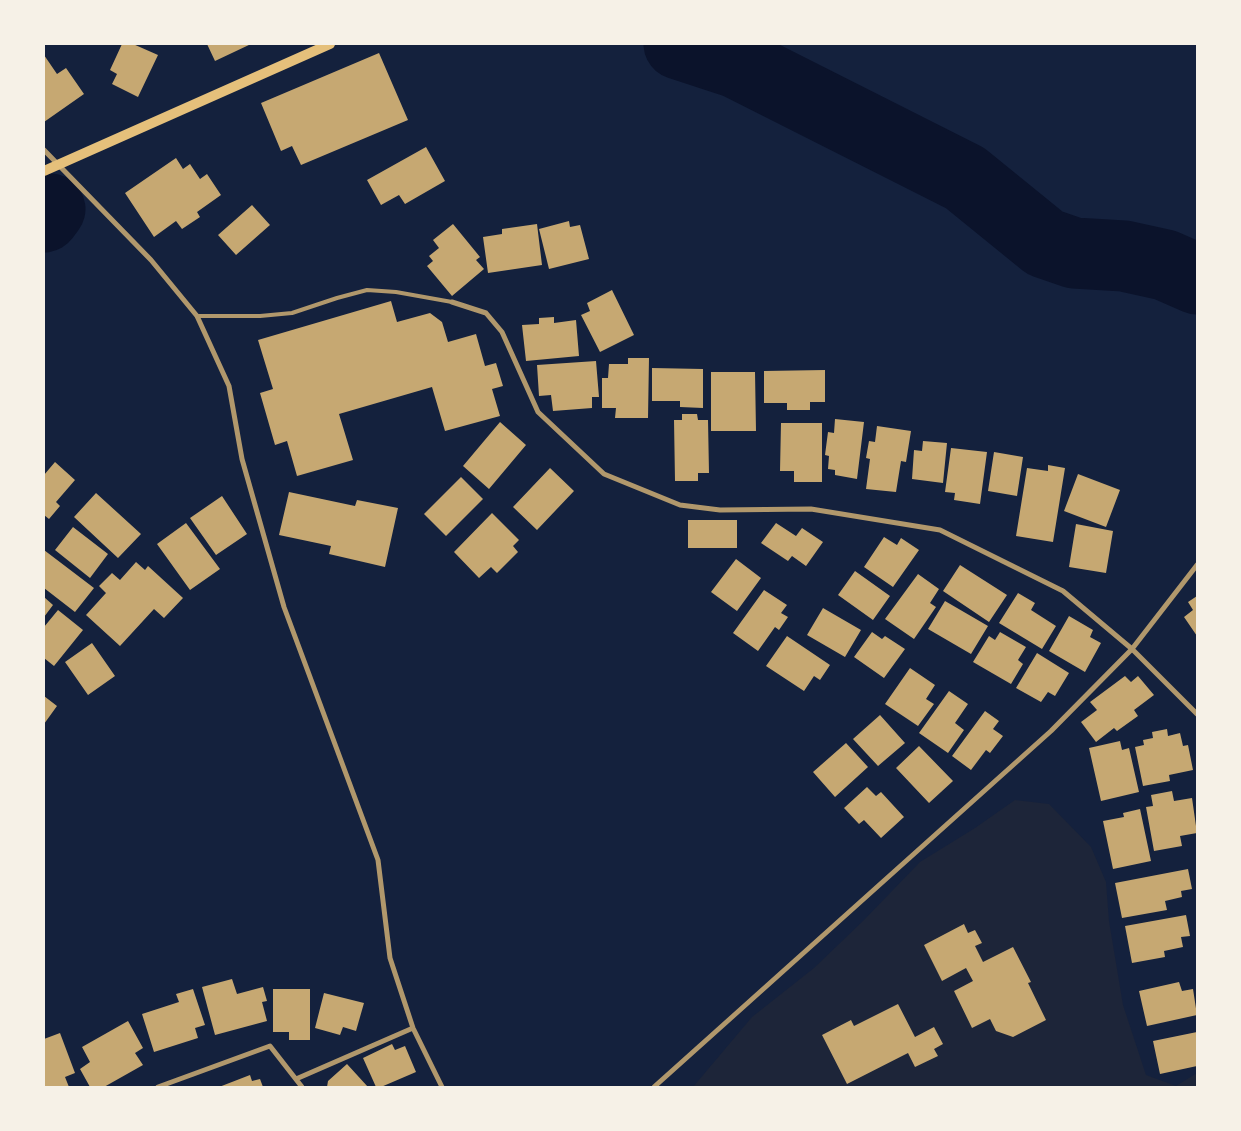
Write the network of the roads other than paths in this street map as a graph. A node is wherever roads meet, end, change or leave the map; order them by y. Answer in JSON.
{"nodes":[{"id":1,"x":330,"y":44,"type":"edge"},
{"id":2,"x":44,"y":150,"type":"edge"},
{"id":3,"x":58,"y":164,"type":"junction"},
{"id":4,"x":44,"y":171,"type":"edge"},
{"id":5,"x":452,"y":302,"type":"joint"},
{"id":6,"x":197,"y":316,"type":"junction"},
{"id":7,"x":1197,"y":565,"type":"edge"},
{"id":8,"x":1132,"y":649,"type":"junction"},
{"id":9,"x":1197,"y":714,"type":"edge"},
{"id":10,"x":412,"y":1028,"type":"junction"},
{"id":11,"x":296,"y":1079,"type":"junction"},
{"id":12,"x":158,"y":1087,"type":"edge"},
{"id":13,"x":302,"y":1087,"type":"edge"},
{"id":14,"x":442,"y":1087,"type":"edge"},
{"id":15,"x":654,"y":1087,"type":"edge"}],
"edges":[{"from":1,"to":3,"type":"main road"},
{"from":2,"to":3,"type":"street"},
{"from":3,"to":4,"type":"main road"},
{"from":3,"to":6,"type":"street"},
{"from":5,"to":6,"type":"lane"},
{"from":5,"to":8,"type":"street"},
{"from":6,"to":10,"type":"street"},
{"from":7,"to":8,"type":"street"},
{"from":8,"to":9,"type":"street"},
{"from":8,"to":15,"type":"street"},
{"from":10,"to":11,"type":"street"},
{"from":10,"to":14,"type":"street"},
{"from":11,"to":12,"type":"street"},
{"from":11,"to":13,"type":"street"}]}
